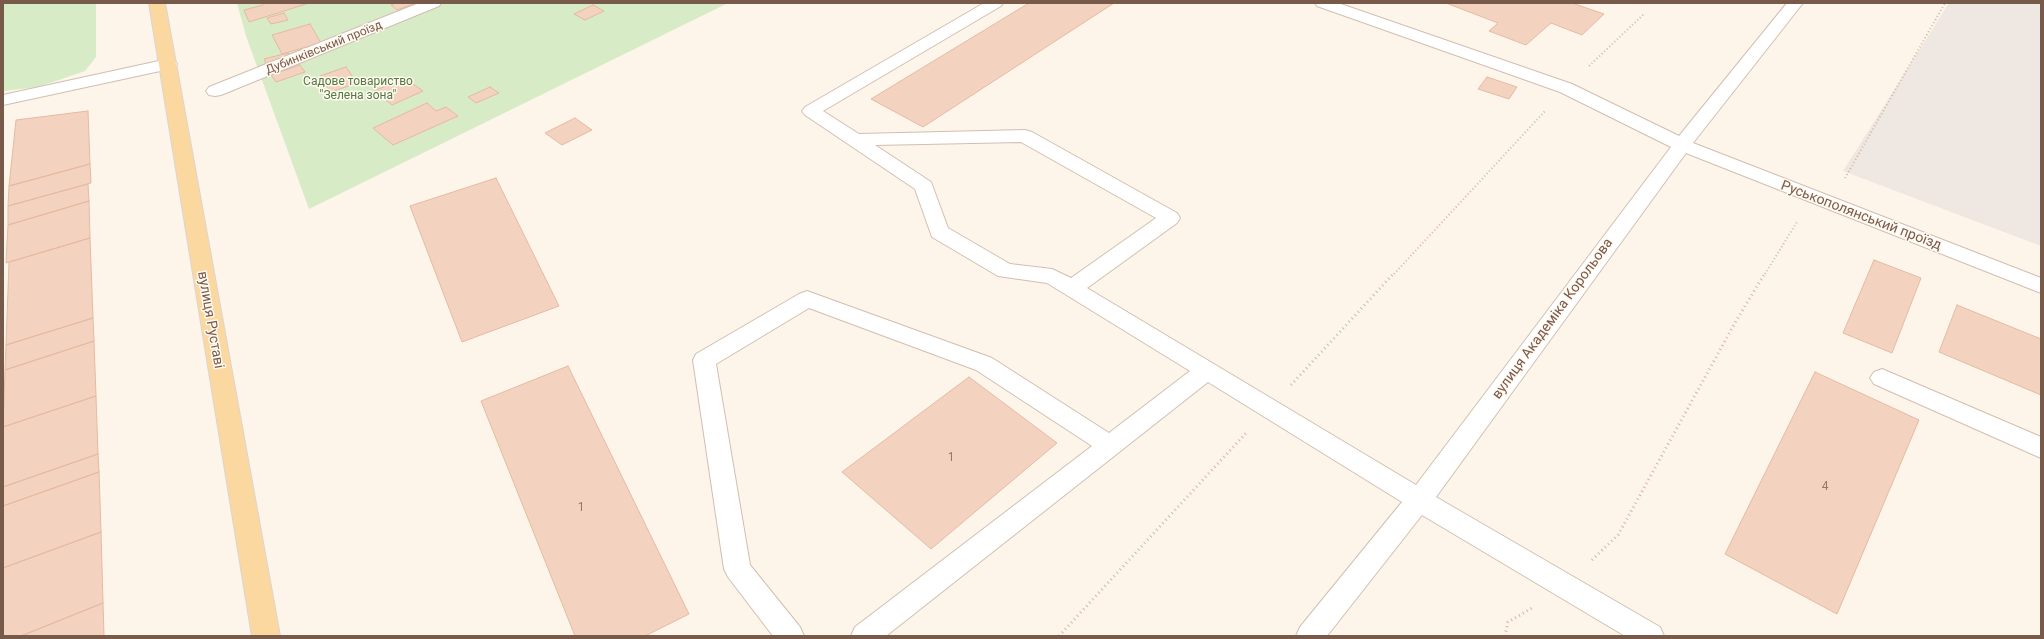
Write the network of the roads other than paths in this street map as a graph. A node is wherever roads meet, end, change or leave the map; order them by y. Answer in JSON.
{"nodes":[{"id":1,"x":157,"y":3,"type":"edge"},
{"id":2,"x":433,"y":3,"type":"edge"},
{"id":3,"x":995,"y":3,"type":"edge"},
{"id":4,"x":1323,"y":3,"type":"edge"},
{"id":5,"x":1795,"y":3,"type":"edge"},
{"id":6,"x":168,"y":64,"type":"junction"},
{"id":7,"x":215,"y":91,"type":"dead end"},
{"id":8,"x":3,"y":100,"type":"edge"},
{"id":9,"x":856,"y":140,"type":"junction"},
{"id":10,"x":1682,"y":145,"type":"junction"},
{"id":11,"x":2041,"y":286,"type":"edge"},
{"id":12,"x":1072,"y":288,"type":"junction"},
{"id":13,"x":1208,"y":370,"type":"junction"},
{"id":14,"x":1882,"y":378,"type":"dead end"},
{"id":15,"x":1110,"y":445,"type":"junction"},
{"id":16,"x":2041,"y":448,"type":"edge"},
{"id":17,"x":1419,"y":500,"type":"junction"},
{"id":18,"x":266,"y":636,"type":"edge"},
{"id":19,"x":790,"y":636,"type":"edge"},
{"id":20,"x":865,"y":636,"type":"edge"},
{"id":21,"x":1310,"y":636,"type":"edge"},
{"id":22,"x":1650,"y":636,"type":"edge"}],
"edges":[{"from":1,"to":6,"type":"main road","name":"вулиця Руставі"},
{"from":2,"to":7,"type":"street","name":"Дубинківський проїзд"},
{"from":3,"to":9,"type":"street"},
{"from":4,"to":10,"type":"street","name":"Руськополянський проїзд"},
{"from":5,"to":10,"type":"street","name":"вулиця Академіка Корольова"},
{"from":6,"to":8,"type":"street"},
{"from":6,"to":18,"type":"main road","name":"вулиця Руставі"},
{"from":9,"to":12,"type":"street"},
{"from":9,"to":12,"type":"street"},
{"from":10,"to":11,"type":"street","name":"Руськополянський проїзд"},
{"from":10,"to":17,"type":"street","name":"вулиця Академіка Корольова"},
{"from":12,"to":13,"type":"street"},
{"from":13,"to":15,"type":"street"},
{"from":13,"to":17,"type":"street"},
{"from":14,"to":16,"type":"street"},
{"from":15,"to":19,"type":"street"},
{"from":15,"to":20,"type":"street"},
{"from":17,"to":21,"type":"street","name":"вулиця Академіка Корольова"},
{"from":17,"to":22,"type":"street"}]}
